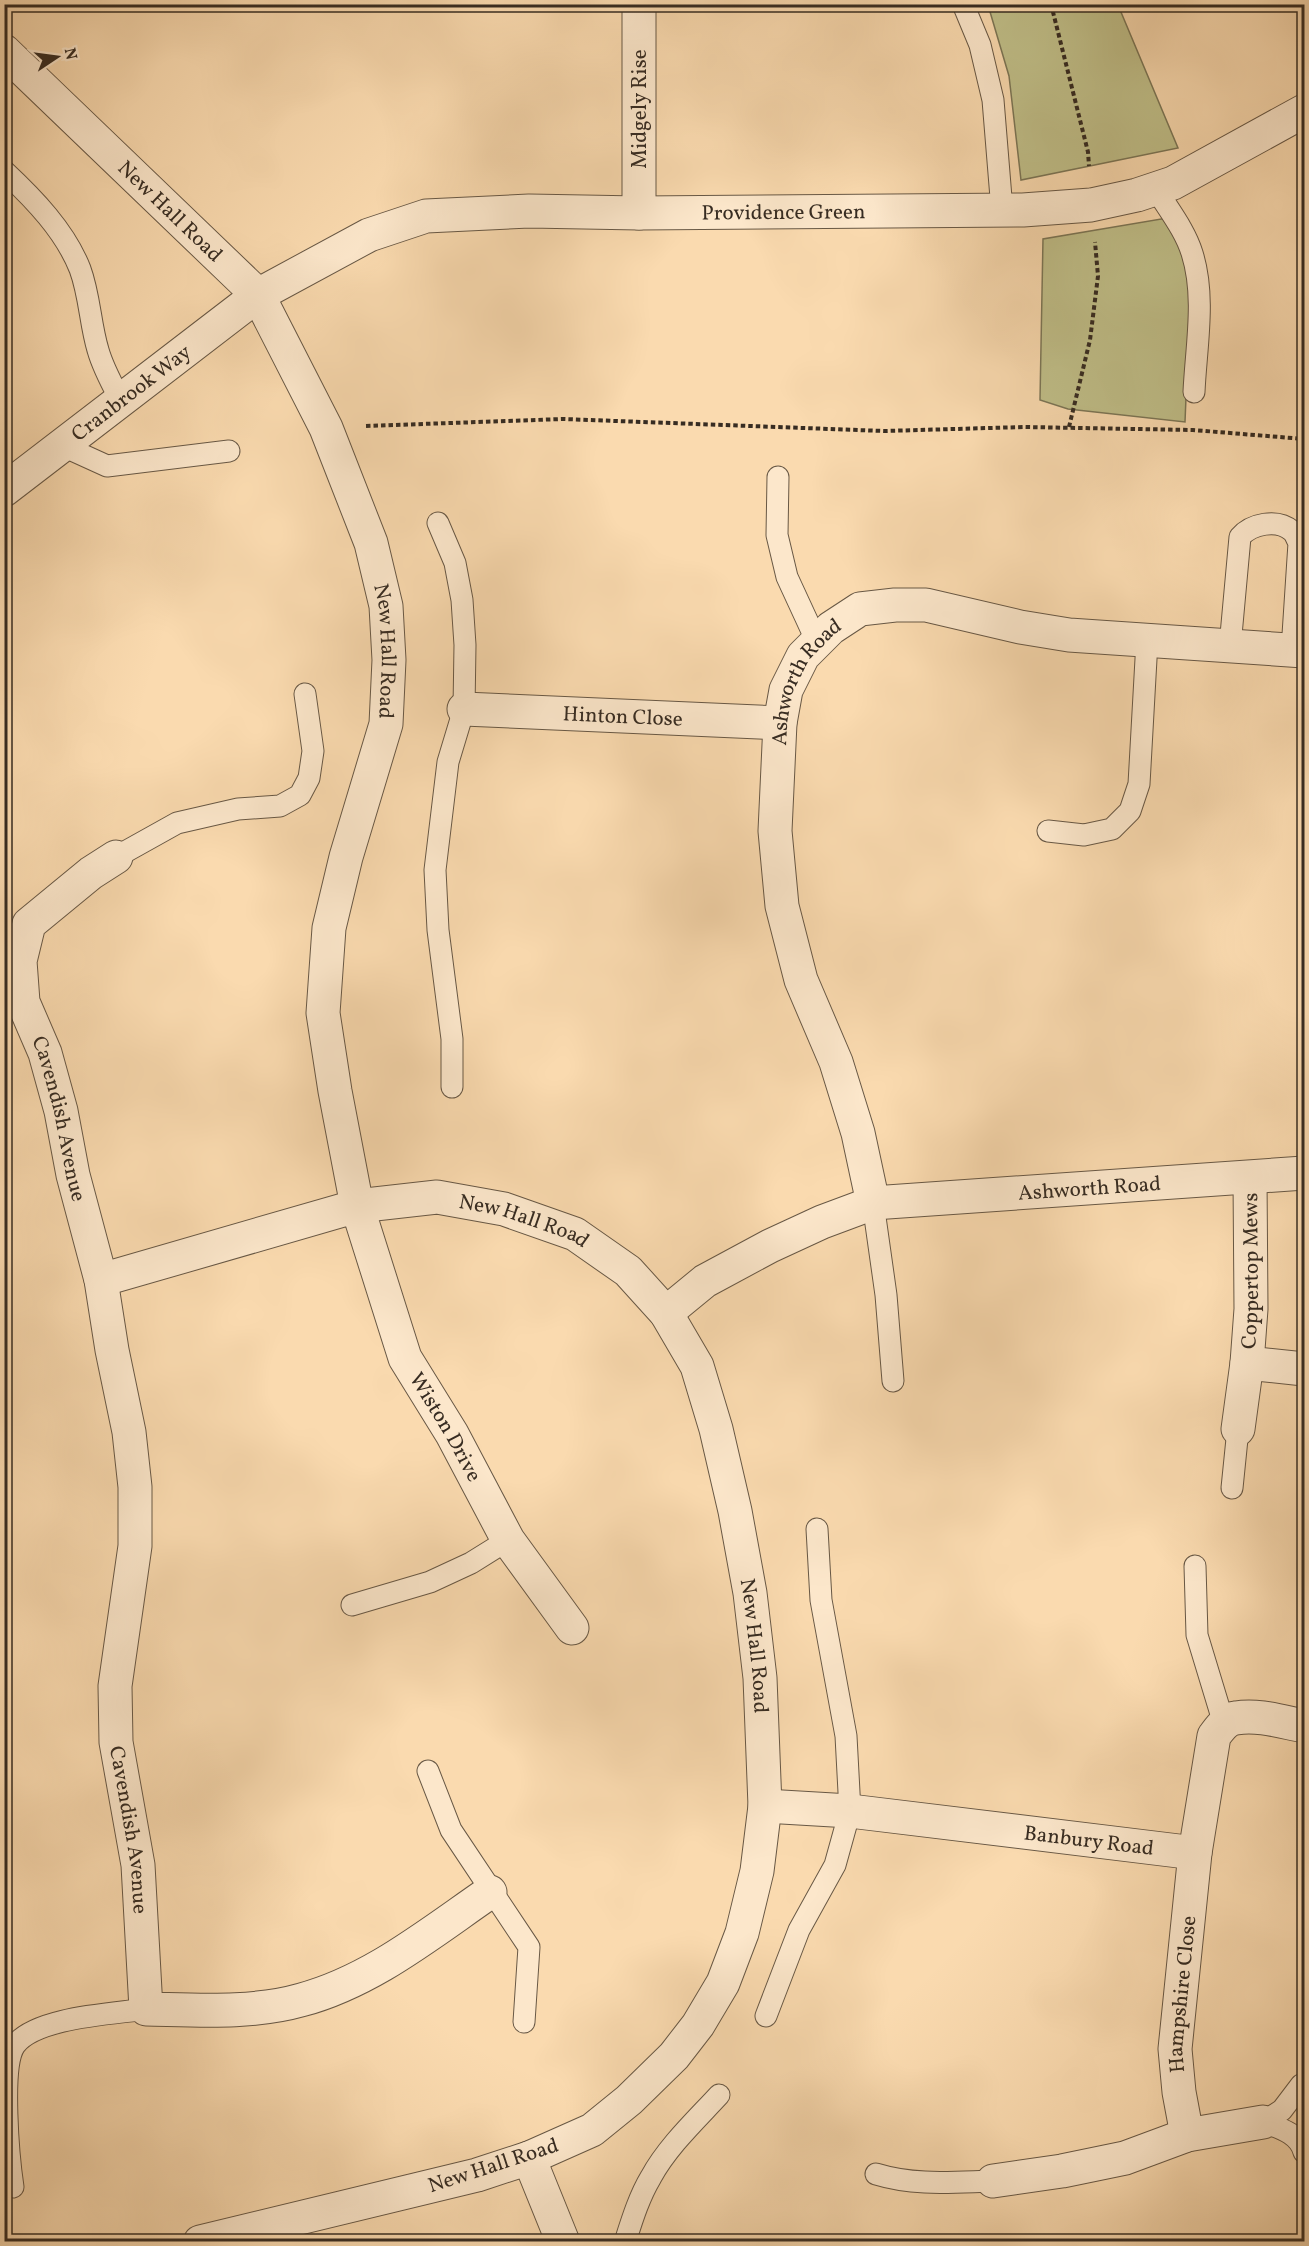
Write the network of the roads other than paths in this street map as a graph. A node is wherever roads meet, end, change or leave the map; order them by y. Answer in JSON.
{"nodes":[{"id":1,"x":639,"y":4,"type":"edge"},
{"id":2,"x":963,"y":4,"type":"edge"},
{"id":3,"x":4,"y":51,"type":"edge"},
{"id":4,"x":1305,"y":111,"type":"edge"},
{"id":5,"x":4,"y":171,"type":"edge"},
{"id":6,"x":1156,"y":189,"type":"junction"},
{"id":7,"x":1002,"y":210,"type":"junction"},
{"id":8,"x":639,"y":213,"type":"junction"},
{"id":9,"x":258,"y":295,"type":"junction"},
{"id":10,"x":1194,"y":392,"type":"dead end"},
{"id":11,"x":121,"y":401,"type":"junction"},
{"id":12,"x":63,"y":446,"type":"junction"},
{"id":13,"x":229,"y":451,"type":"dead end"},
{"id":14,"x":778,"y":477,"type":"dead end"},
{"id":15,"x":4,"y":490,"type":"edge"},
{"id":16,"x":438,"y":523,"type":"dead end"},
{"id":17,"x":1147,"y":640,"type":"junction"},
{"id":18,"x":817,"y":642,"type":"junction"},
{"id":19,"x":1230,"y":646,"type":"junction"},
{"id":20,"x":1298,"y":651,"type":"edge"},
{"id":21,"x":305,"y":694,"type":"dead end"},
{"id":22,"x":464,"y":709,"type":"junction"},
{"id":23,"x":780,"y":723,"type":"junction"},
{"id":24,"x":1048,"y":831,"type":"dead end"},
{"id":25,"x":116,"y":857,"type":"joint"},
{"id":26,"x":17,"y":917,"type":"edge"},
{"id":27,"x":452,"y":1086,"type":"dead end"},
{"id":28,"x":1305,"y":1173,"type":"edge"},
{"id":29,"x":1250,"y":1178,"type":"junction"},
{"id":30,"x":873,"y":1203,"type":"junction"},
{"id":31,"x":357,"y":1206,"type":"junction"},
{"id":32,"x":101,"y":1280,"type":"junction"},
{"id":33,"x":666,"y":1313,"type":"junction"},
{"id":34,"x":1247,"y":1363,"type":"junction"},
{"id":35,"x":1305,"y":1369,"type":"edge"},
{"id":36,"x":893,"y":1381,"type":"dead end"},
{"id":37,"x":1238,"y":1429,"type":"joint"},
{"id":38,"x":1232,"y":1488,"type":"dead end"},
{"id":39,"x":817,"y":1528,"type":"dead end"},
{"id":40,"x":508,"y":1540,"type":"junction"},
{"id":41,"x":1196,"y":1566,"type":"dead end"},
{"id":42,"x":352,"y":1605,"type":"dead end"},
{"id":43,"x":572,"y":1628,"type":"dead end"},
{"id":44,"x":1224,"y":1724,"type":"junction"},
{"id":45,"x":1305,"y":1726,"type":"edge"},
{"id":46,"x":428,"y":1771,"type":"dead end"},
{"id":47,"x":765,"y":1806,"type":"junction"},
{"id":48,"x":850,"y":1811,"type":"junction"},
{"id":49,"x":1195,"y":1853,"type":"junction"},
{"id":50,"x":490,"y":1892,"type":"junction"},
{"id":51,"x":146,"y":2009,"type":"junction"},
{"id":52,"x":766,"y":2016,"type":"dead end"},
{"id":53,"x":524,"y":2022,"type":"dead end"},
{"id":54,"x":1301,"y":2085,"type":"dead end"},
{"id":55,"x":719,"y":2095,"type":"dead end"},
{"id":56,"x":1263,"y":2122,"type":"junction"},
{"id":57,"x":1187,"y":2135,"type":"junction"},
{"id":58,"x":1305,"y":2152,"type":"edge"},
{"id":59,"x":529,"y":2158,"type":"junction"},
{"id":60,"x":876,"y":2174,"type":"dead end"},
{"id":61,"x":993,"y":2181,"type":"joint"},
{"id":62,"x":13,"y":2187,"type":"dead end"},
{"id":63,"x":200,"y":2241,"type":"edge"},
{"id":64,"x":563,"y":2241,"type":"edge"},
{"id":65,"x":625,"y":2241,"type":"edge"}],
"edges":[{"from":1,"to":8,"type":"street","name":"Midgely Rise"},
{"from":2,"to":7,"type":"lane"},
{"from":3,"to":9,"type":"street","name":"New Hall Road"},
{"from":4,"to":6,"type":"street","name":"Providence Green"},
{"from":5,"to":11,"type":"lane"},
{"from":6,"to":7,"type":"street","name":"Providence Green"},
{"from":6,"to":10,"type":"lane"},
{"from":7,"to":8,"type":"street","name":"Providence Green"},
{"from":8,"to":9,"type":"street","name":"Providence Green"},
{"from":9,"to":11,"type":"street","name":"Cranbrook Way"},
{"from":9,"to":31,"type":"street","name":"New Hall Road"},
{"from":11,"to":12,"type":"street","name":"Cranbrook Way"},
{"from":12,"to":13,"type":"lane"},
{"from":12,"to":15,"type":"street","name":"Cranbrook Way"},
{"from":14,"to":18,"type":"lane"},
{"from":16,"to":22,"type":"lane"},
{"from":17,"to":18,"type":"street","name":"Ashworth Road"},
{"from":17,"to":19,"type":"street","name":"Ashworth Road"},
{"from":17,"to":24,"type":"lane"},
{"from":18,"to":23,"type":"street","name":"Ashworth Road"},
{"from":19,"to":20,"type":"street","name":"Ashworth Road"},
{"from":19,"to":20,"type":"lane"},
{"from":21,"to":25,"type":"lane"},
{"from":22,"to":23,"type":"street","name":"Hinton Close"},
{"from":22,"to":27,"type":"lane"},
{"from":23,"to":30,"type":"street","name":"Ashworth Road"},
{"from":25,"to":26,"type":"street","name":"Cavendish Avenue"},
{"from":26,"to":32,"type":"street","name":"Cavendish Avenue"},
{"from":28,"to":29,"type":"street","name":"Ashworth Road"},
{"from":29,"to":30,"type":"street","name":"Ashworth Road"},
{"from":29,"to":34,"type":"street","name":"Coppertop Mews"},
{"from":30,"to":33,"type":"street","name":"Ashworth Road"},
{"from":30,"to":36,"type":"lane"},
{"from":31,"to":32,"type":"street"},
{"from":31,"to":33,"type":"street","name":"New Hall Road"},
{"from":31,"to":40,"type":"street","name":"Wiston Drive"},
{"from":32,"to":51,"type":"street","name":"Cavendish Avenue"},
{"from":33,"to":47,"type":"street","name":"New Hall Road"},
{"from":34,"to":35,"type":"street","name":"Coppertop Mews"},
{"from":34,"to":37,"type":"street","name":"Coppertop Mews"},
{"from":37,"to":38,"type":"lane"},
{"from":39,"to":48,"type":"lane"},
{"from":40,"to":42,"type":"lane"},
{"from":40,"to":43,"type":"street","name":"Wiston Drive"},
{"from":41,"to":44,"type":"lane"},
{"from":44,"to":45,"type":"street"},
{"from":44,"to":49,"type":"street"},
{"from":46,"to":50,"type":"lane"},
{"from":47,"to":48,"type":"street","name":"Banbury Road"},
{"from":47,"to":59,"type":"street","name":"New Hall Road"},
{"from":48,"to":49,"type":"street","name":"Banbury Road"},
{"from":48,"to":52,"type":"lane"},
{"from":49,"to":57,"type":"street","name":"Hampshire Close"},
{"from":50,"to":51,"type":"street"},
{"from":50,"to":53,"type":"lane"},
{"from":51,"to":62,"type":"lane"},
{"from":54,"to":56,"type":"lane"},
{"from":55,"to":65,"type":"lane"},
{"from":56,"to":57,"type":"street"},
{"from":56,"to":58,"type":"lane"},
{"from":57,"to":61,"type":"street"},
{"from":59,"to":63,"type":"street","name":"New Hall Road"},
{"from":59,"to":64,"type":"street"},
{"from":60,"to":61,"type":"lane"}]}
